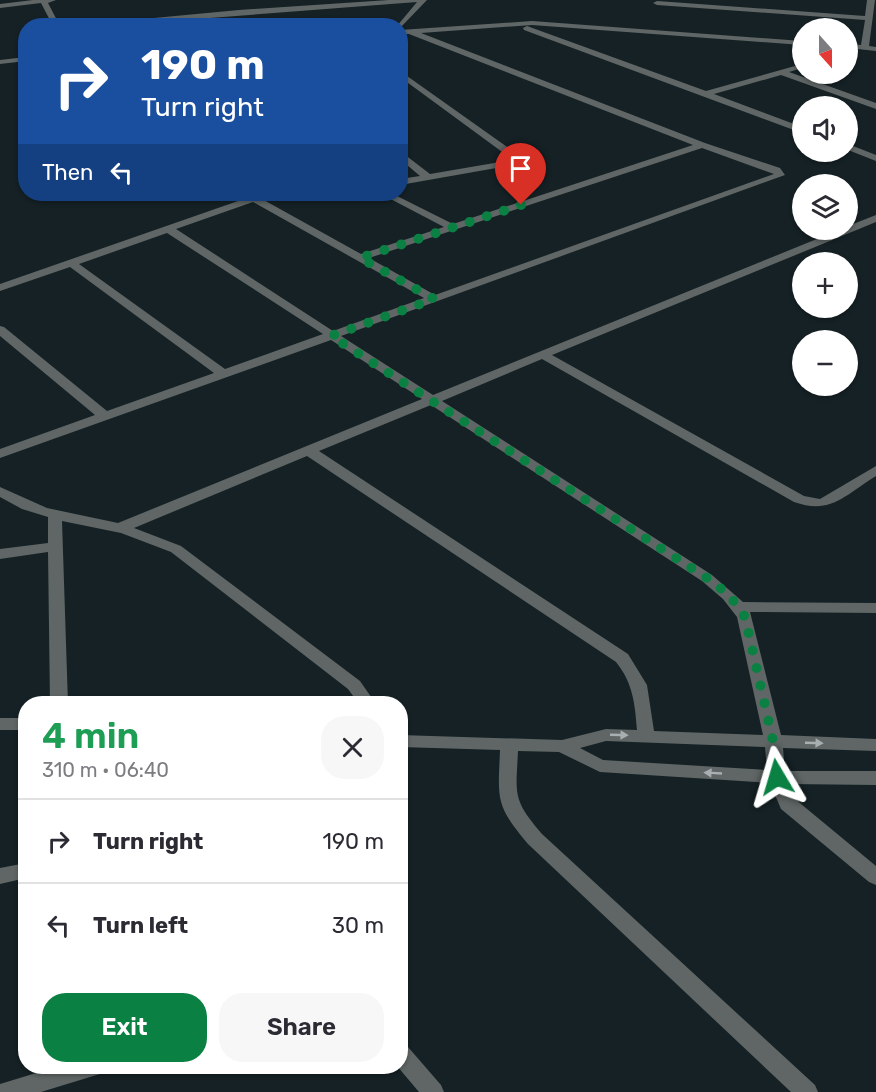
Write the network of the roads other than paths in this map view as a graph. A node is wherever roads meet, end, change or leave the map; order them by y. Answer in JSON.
{"nodes":[{"id":1,"x":422,"y":0,"type":"edge"},
{"id":2,"x":871,"y":0,"type":"edge"},
{"id":3,"x":48,"y":1,"type":"edge"},
{"id":4,"x":657,"y":3,"type":"dead end"},
{"id":5,"x":0,"y":6,"type":"edge"},
{"id":6,"x":54,"y":18,"type":"edge"},
{"id":7,"x":167,"y":18,"type":"edge"},
{"id":8,"x":407,"y":18,"type":"edge"},
{"id":9,"x":868,"y":18,"type":"junction"},
{"id":10,"x":516,"y":24,"type":"junction"},
{"id":11,"x":408,"y":32,"type":"edge"},
{"id":12,"x":408,"y":33,"type":"edge"},
{"id":13,"x":792,"y":42,"type":"edge"},
{"id":14,"x":858,"y":48,"type":"edge"},
{"id":15,"x":865,"y":48,"type":"junction"},
{"id":16,"x":876,"y":49,"type":"edge"},
{"id":17,"x":18,"y":60,"type":"edge"},
{"id":18,"x":0,"y":62,"type":"edge"},
{"id":19,"x":792,"y":69,"type":"edge"},
{"id":20,"x":781,"y":72,"type":"junction"},
{"id":21,"x":408,"y":79,"type":"edge"},
{"id":22,"x":706,"y":94,"type":"junction"},
{"id":23,"x":876,"y":106,"type":"edge"},
{"id":24,"x":792,"y":126,"type":"edge"},
{"id":25,"x":702,"y":145,"type":"junction"},
{"id":26,"x":858,"y":151,"type":"edge"},
{"id":27,"x":876,"y":158,"type":"edge"},
{"id":28,"x":408,"y":161,"type":"edge"},
{"id":29,"x":428,"y":177,"type":"junction"},
{"id":30,"x":408,"y":181,"type":"edge"},
{"id":31,"x":245,"y":201,"type":"edge"},
{"id":32,"x":258,"y":201,"type":"edge"},
{"id":33,"x":400,"y":201,"type":"edge"},
{"id":34,"x":876,"y":218,"type":"edge"},
{"id":35,"x":452,"y":227,"type":"junction"},
{"id":36,"x":168,"y":229,"type":"junction"},
{"id":37,"x":360,"y":258,"type":"junction"},
{"id":38,"x":71,"y":263,"type":"junction"},
{"id":39,"x":0,"y":288,"type":"edge"},
{"id":40,"x":434,"y":299,"type":"junction"},
{"id":41,"x":0,"y":330,"type":"edge"},
{"id":42,"x":331,"y":336,"type":"junction"},
{"id":43,"x":543,"y":355,"type":"junction"},
{"id":44,"x":223,"y":374,"type":"junction"},
{"id":45,"x":431,"y":401,"type":"junction"},
{"id":46,"x":104,"y":416,"type":"junction"},
{"id":47,"x":309,"y":451,"type":"junction"},
{"id":48,"x":0,"y":454,"type":"edge"},
{"id":49,"x":876,"y":470,"type":"edge"},
{"id":50,"x":0,"y":491,"type":"edge"},
{"id":51,"x":55,"y":514,"type":"junction"},
{"id":52,"x":120,"y":528,"type":"junction"},
{"id":53,"x":56,"y":548,"type":"junction"},
{"id":54,"x":0,"y":554,"type":"edge"},
{"id":55,"x":740,"y":607,"type":"junction"},
{"id":56,"x":876,"y":608,"type":"edge"},
{"id":57,"x":59,"y":696,"type":"edge"},
{"id":58,"x":362,"y":696,"type":"edge"},
{"id":59,"x":0,"y":724,"type":"edge"},
{"id":60,"x":18,"y":724,"type":"edge"},
{"id":61,"x":646,"y":736,"type":"junction"},
{"id":62,"x":408,"y":741,"type":"edge"},
{"id":63,"x":773,"y":741,"type":"junction"},
{"id":64,"x":509,"y":744,"type":"junction"},
{"id":65,"x":876,"y":745,"type":"edge"},
{"id":66,"x":562,"y":746,"type":"junction"},
{"id":67,"x":777,"y":777,"type":"junction"},
{"id":68,"x":876,"y":778,"type":"edge"},
{"id":69,"x":18,"y":872,"type":"edge"},
{"id":70,"x":0,"y":876,"type":"edge"},
{"id":71,"x":876,"y":877,"type":"edge"},
{"id":72,"x":408,"y":1063,"type":"edge"},
{"id":73,"x":68,"y":1074,"type":"edge"},
{"id":74,"x":7,"y":1092,"type":"edge"},
{"id":75,"x":433,"y":1092,"type":"edge"},
{"id":76,"x":807,"y":1092,"type":"edge"}],
"edges":[{"from":1,"to":7,"type":"street"},
{"from":1,"to":8,"type":"street"},
{"from":2,"to":9,"type":"street"},
{"from":3,"to":5,"type":"street"},
{"from":3,"to":6,"type":"street"},
{"from":4,"to":9,"type":"street"},
{"from":9,"to":15,"type":"street"},
{"from":10,"to":11,"type":"street"},
{"from":10,"to":13,"type":"street"},
{"from":10,"to":22,"type":"street"},
{"from":12,"to":25,"type":"street"},
{"from":14,"to":15,"type":"street"},
{"from":15,"to":16,"type":"street"},
{"from":17,"to":18,"type":"street"},
{"from":19,"to":20,"type":"street"},
{"from":20,"to":22,"type":"street"},
{"from":20,"to":23,"type":"street"},
{"from":21,"to":29,"type":"street"},
{"from":22,"to":24,"type":"street"},
{"from":25,"to":35,"type":"street"},
{"from":25,"to":40,"type":"street"},
{"from":26,"to":27,"type":"street"},
{"from":28,"to":29,"type":"street"},
{"from":29,"to":30,"type":"street"},
{"from":31,"to":36,"type":"street"},
{"from":32,"to":37,"type":"street"},
{"from":33,"to":35,"type":"street"},
{"from":34,"to":43,"type":"street"},
{"from":35,"to":37,"type":"street"},
{"from":36,"to":38,"type":"street"},
{"from":36,"to":42,"type":"street"},
{"from":37,"to":40,"type":"street"},
{"from":38,"to":39,"type":"street"},
{"from":38,"to":44,"type":"street"},
{"from":40,"to":42,"type":"street"},
{"from":41,"to":46,"type":"street"},
{"from":42,"to":44,"type":"street"},
{"from":42,"to":45,"type":"street"},
{"from":43,"to":45,"type":"street"},
{"from":43,"to":49,"type":"street"},
{"from":44,"to":46,"type":"street"},
{"from":45,"to":47,"type":"street"},
{"from":45,"to":55,"type":"street"},
{"from":46,"to":48,"type":"street"},
{"from":47,"to":52,"type":"street"},
{"from":47,"to":61,"type":"street"},
{"from":50,"to":51,"type":"street"},
{"from":51,"to":52,"type":"street"},
{"from":51,"to":53,"type":"street"},
{"from":52,"to":58,"type":"street"},
{"from":53,"to":54,"type":"street"},
{"from":53,"to":57,"type":"street"},
{"from":55,"to":56,"type":"street"},
{"from":55,"to":63,"type":"street"},
{"from":59,"to":60,"type":"street"},
{"from":61,"to":63,"type":"street"},
{"from":66,"to":61,"type":"street","one_way":true},
{"from":62,"to":64,"type":"street"},
{"from":63,"to":65,"type":"street","one_way":true},
{"from":63,"to":67,"type":"street"},
{"from":64,"to":66,"type":"street"},
{"from":64,"to":76,"type":"street"},
{"from":67,"to":66,"type":"street","one_way":true},
{"from":67,"to":68,"type":"street"},
{"from":67,"to":71,"type":"street"},
{"from":69,"to":70,"type":"street"},
{"from":72,"to":75,"type":"street"},
{"from":73,"to":74,"type":"street"}]}
